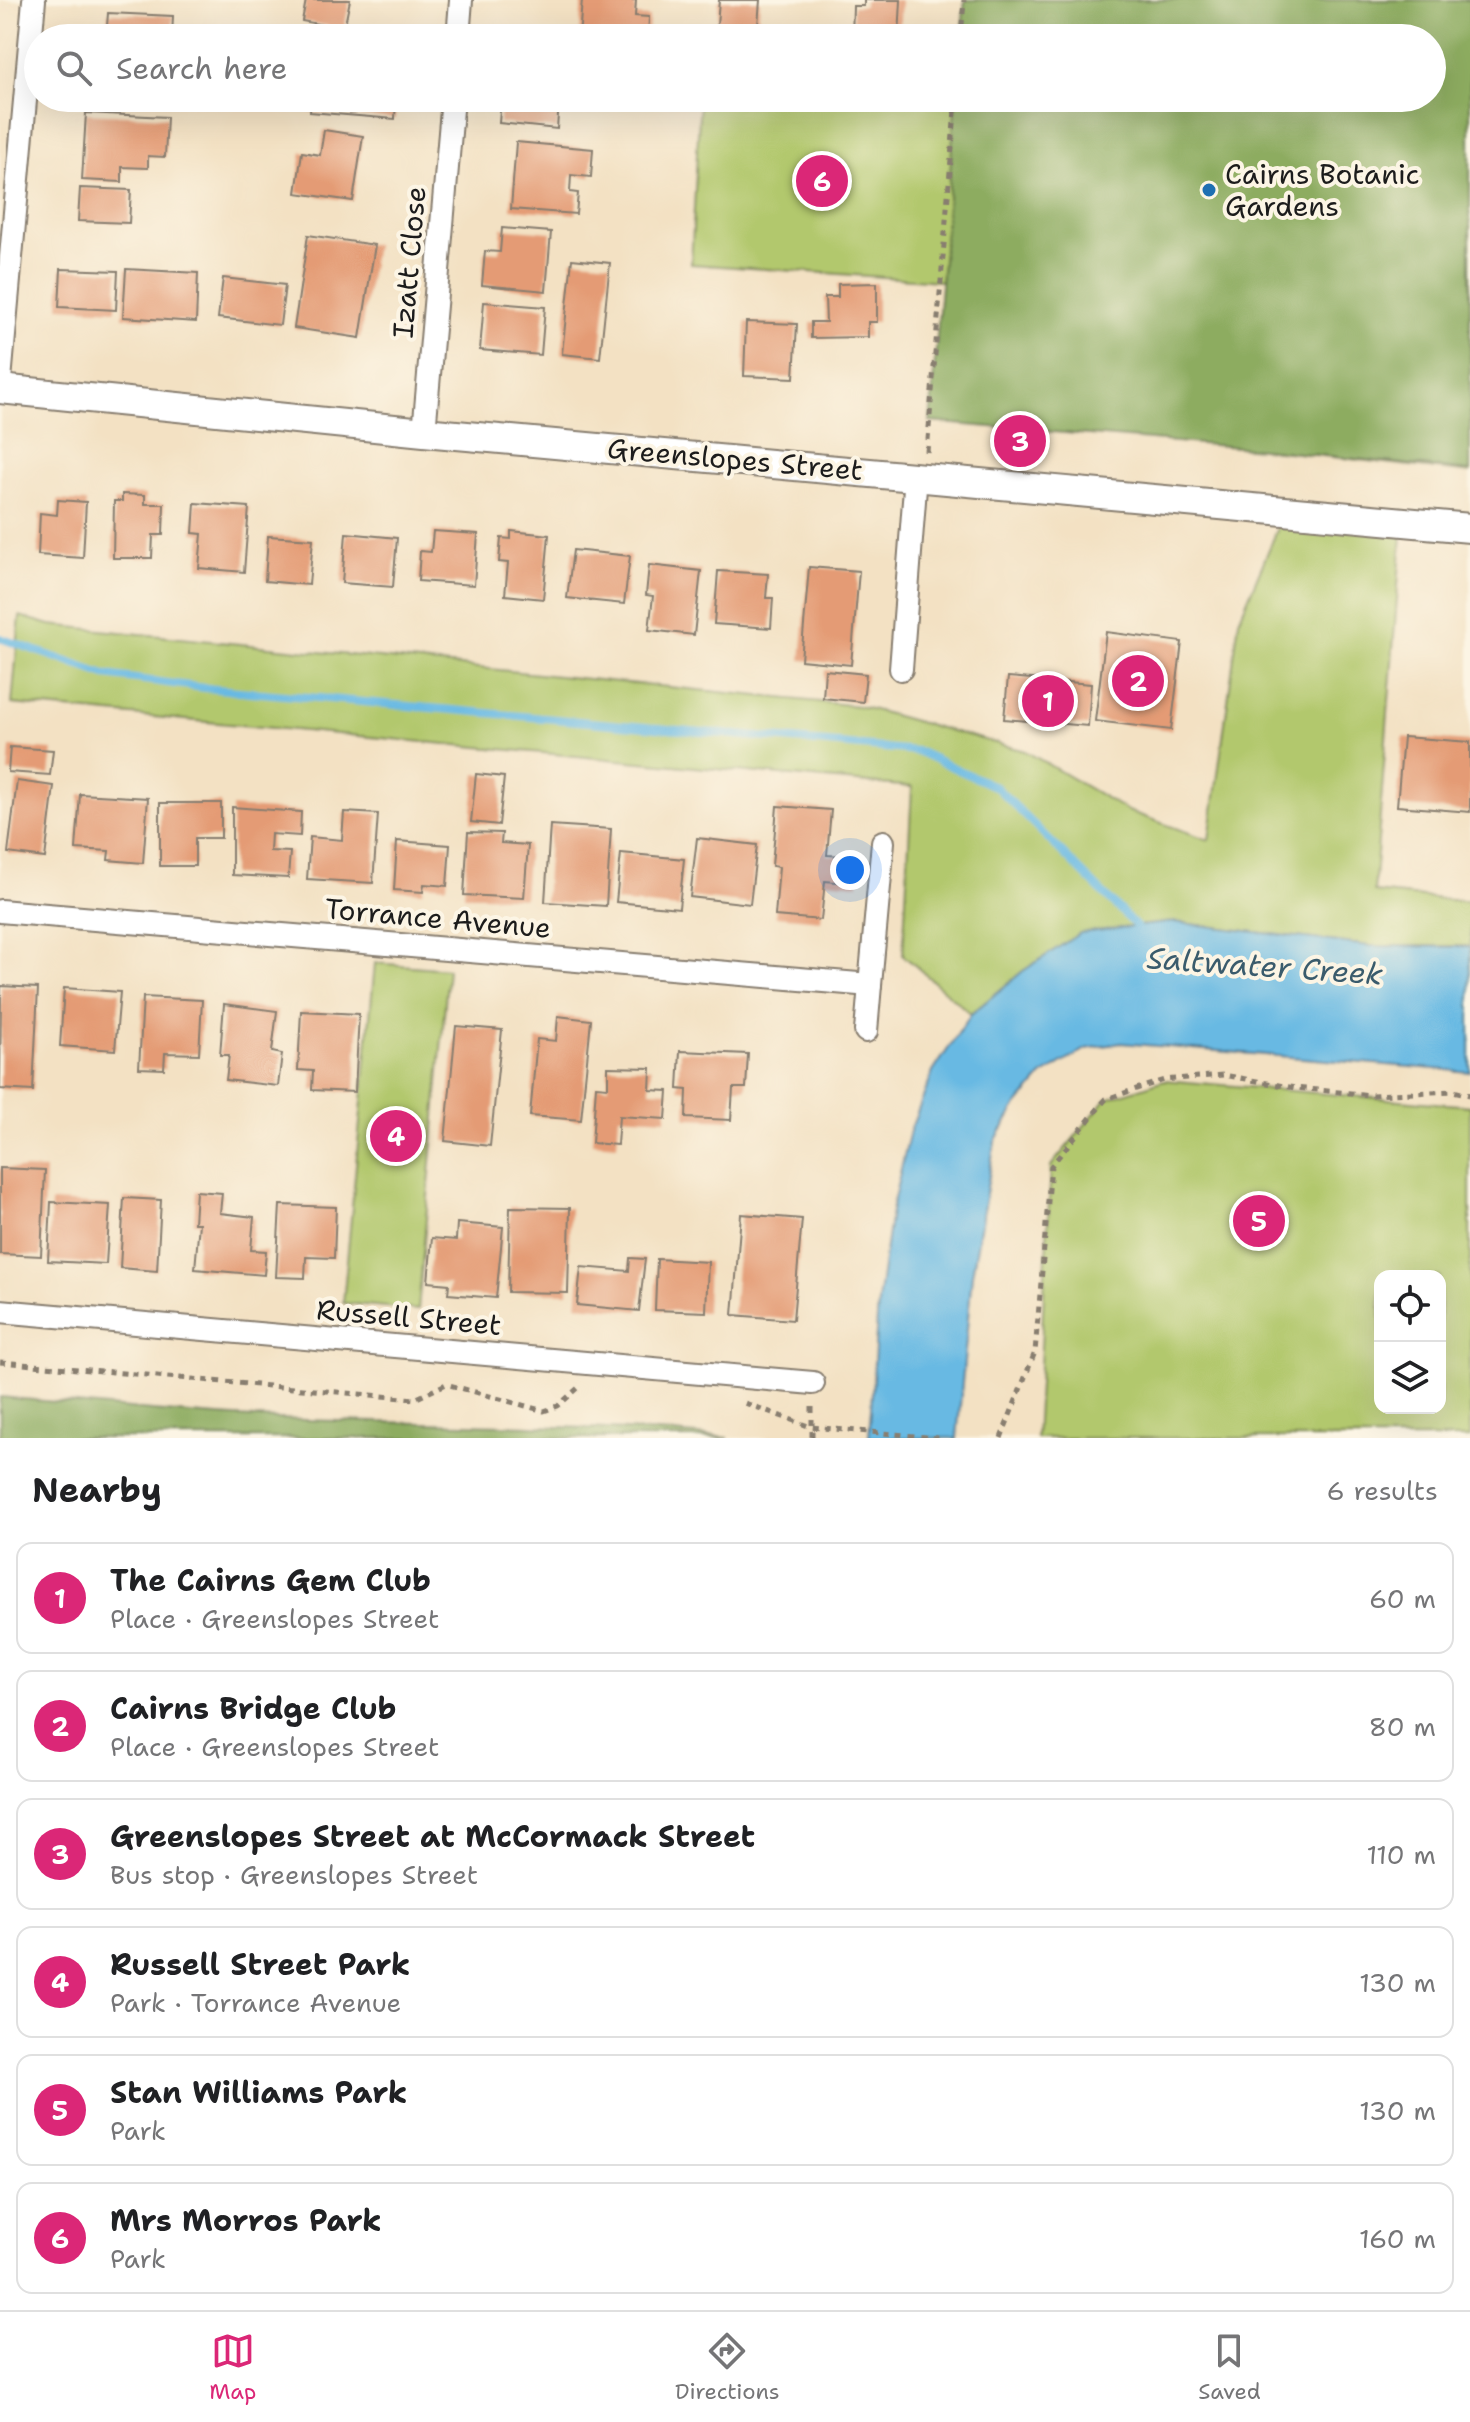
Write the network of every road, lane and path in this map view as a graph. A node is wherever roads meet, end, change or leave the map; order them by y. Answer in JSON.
{"nodes":[{"id":1,"x":34,"y":0,"type":"edge"},
{"id":2,"x":461,"y":0,"type":"edge"},
{"id":3,"x":964,"y":0,"type":"edge"},
{"id":4,"x":32,"y":24,"type":"edge"},
{"id":5,"x":459,"y":24,"type":"edge"},
{"id":6,"x":962,"y":24,"type":"edge"},
{"id":7,"x":24,"y":112,"type":"edge"},
{"id":8,"x":452,"y":112,"type":"edge"},
{"id":9,"x":955,"y":112,"type":"edge"},
{"id":10,"x":0,"y":380,"type":"edge"},
{"id":11,"x":0,"y":389,"type":"edge"},
{"id":12,"x":424,"y":432,"type":"junction"},
{"id":13,"x":921,"y":476,"type":"junction"},
{"id":14,"x":1470,"y":528,"type":"edge"},
{"id":15,"x":901,"y":669,"type":"dead end"},
{"id":16,"x":883,"y":842,"type":"dead end"},
{"id":17,"x":0,"y":911,"type":"edge"},
{"id":18,"x":870,"y":985,"type":"junction"},
{"id":19,"x":866,"y":1031,"type":"dead end"},
{"id":20,"x":1470,"y":1095,"type":"edge"},
{"id":21,"x":0,"y":1311,"type":"edge"},
{"id":22,"x":0,"y":1362,"type":"edge"},
{"id":23,"x":587,"y":1382,"type":"dead end"},
{"id":24,"x":813,"y":1383,"type":"dead end"},
{"id":25,"x":737,"y":1400,"type":"dead end"},
{"id":26,"x":939,"y":1438,"type":"edge"},
{"id":27,"x":1001,"y":1438,"type":"edge"}],
"edges":[{"from":1,"to":4,"type":"street"},
{"from":2,"to":5,"type":"street"},
{"from":3,"to":6,"type":"path"},
{"from":7,"to":10,"type":"street"},
{"from":8,"to":12,"type":"street","name":"Izatt Close"},
{"from":9,"to":13,"type":"path"},
{"from":11,"to":12,"type":"street","name":"Greenslopes Street"},
{"from":12,"to":13,"type":"street","name":"Greenslopes Street"},
{"from":13,"to":14,"type":"street","name":"Greenslopes Street"},
{"from":13,"to":15,"type":"street"},
{"from":16,"to":18,"type":"street"},
{"from":17,"to":18,"type":"street","name":"Torrance Avenue"},
{"from":18,"to":19,"type":"street"},
{"from":20,"to":27,"type":"path"},
{"from":21,"to":24,"type":"street","name":"Russell Street"},
{"from":22,"to":23,"type":"path"},
{"from":25,"to":26,"type":"path"}]}
